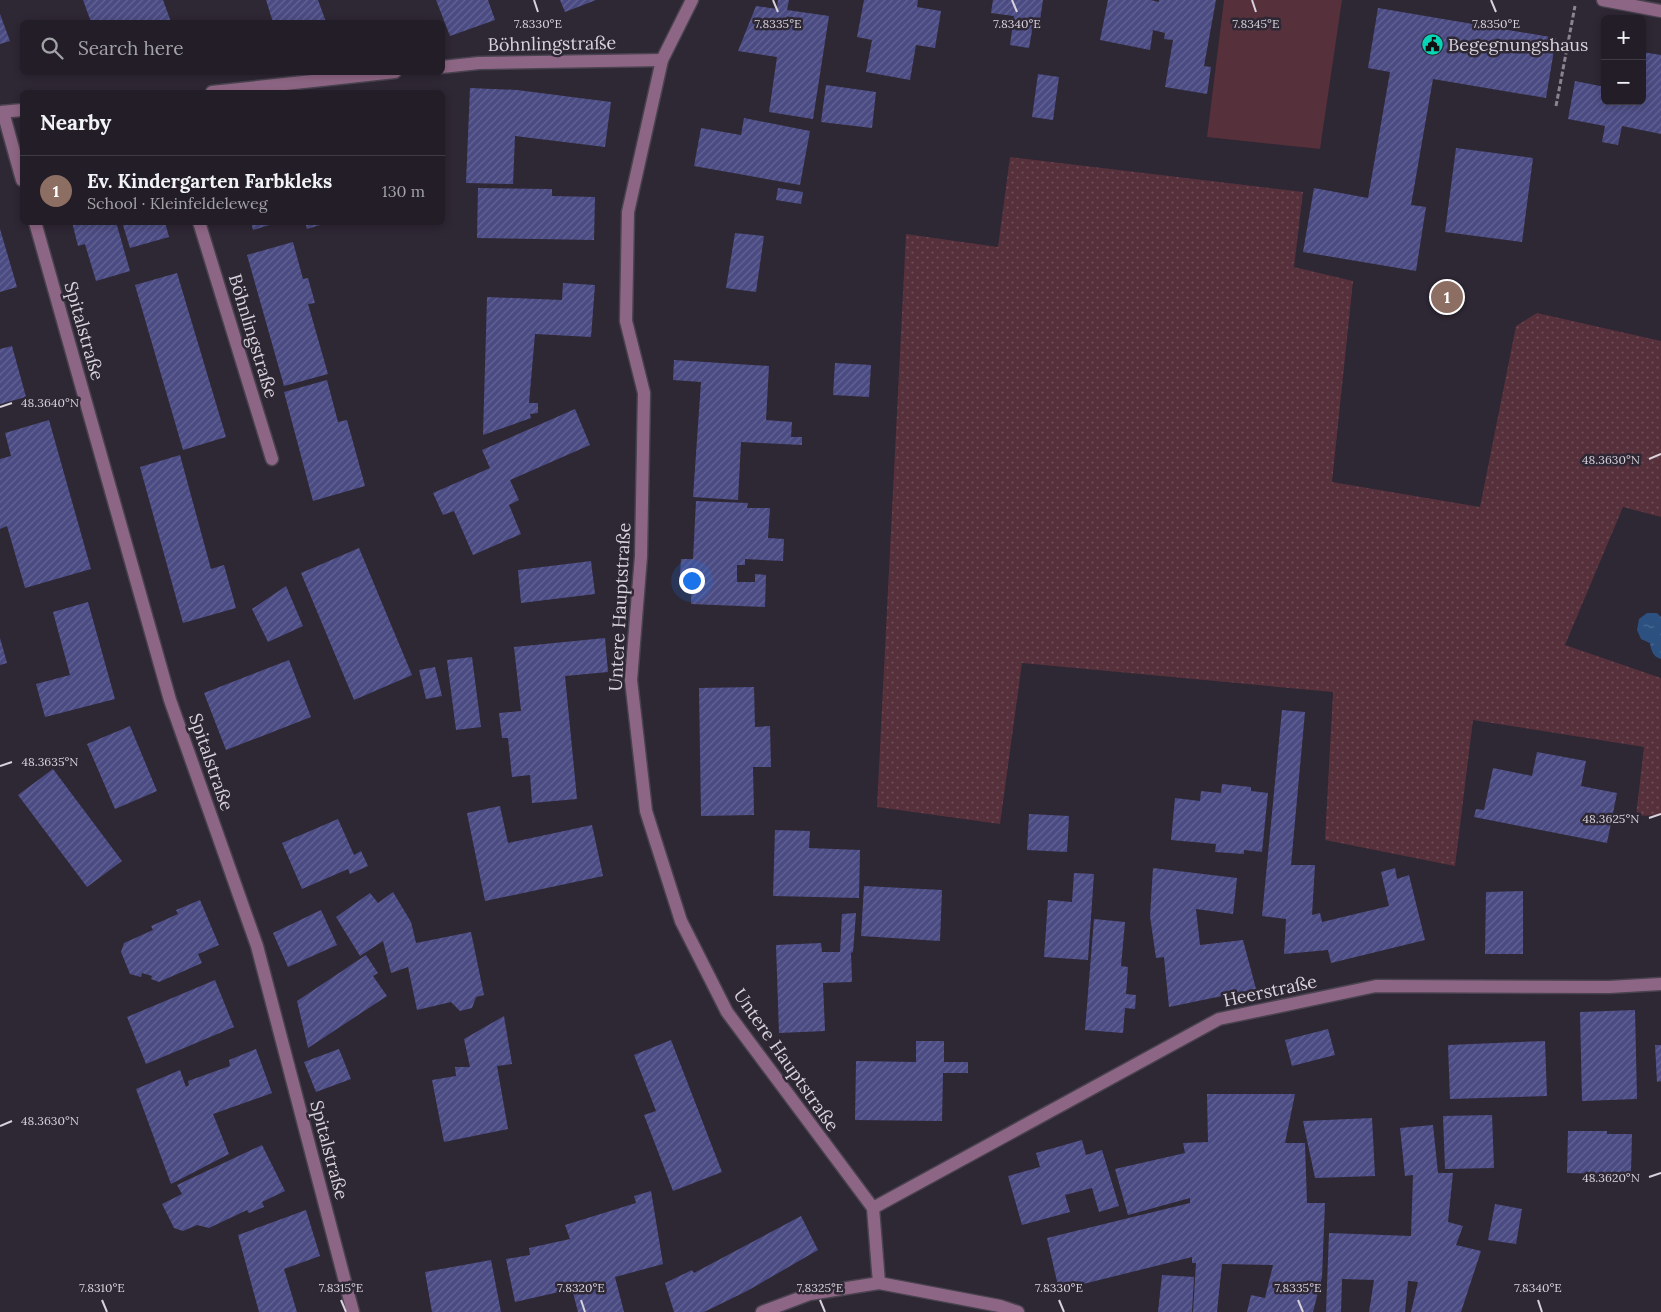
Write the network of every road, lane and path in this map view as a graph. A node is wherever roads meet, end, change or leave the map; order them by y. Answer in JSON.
{"nodes":[{"id":1,"x":692,"y":0,"type":"edge"},
{"id":2,"x":1576,"y":0,"type":"edge"},
{"id":3,"x":1603,"y":0,"type":"edge"},
{"id":4,"x":1661,"y":11,"type":"edge"},
{"id":5,"x":662,"y":60,"type":"junction"},
{"id":6,"x":445,"y":67,"type":"edge"},
{"id":7,"x":368,"y":75,"type":"edge"},
{"id":8,"x":230,"y":90,"type":"edge"},
{"id":9,"x":1556,"y":106,"type":"dead end"},
{"id":10,"x":20,"y":110,"type":"edge"},
{"id":11,"x":2,"y":112,"type":"edge"},
{"id":12,"x":20,"y":173,"type":"edge"},
{"id":13,"x":36,"y":225,"type":"edge"},
{"id":14,"x":201,"y":225,"type":"edge"},
{"id":15,"x":272,"y":459,"type":"dead end"},
{"id":16,"x":1661,"y":984,"type":"edge"},
{"id":17,"x":873,"y":1208,"type":"junction"},
{"id":18,"x":878,"y":1284,"type":"junction"},
{"id":19,"x":353,"y":1312,"type":"edge"},
{"id":20,"x":762,"y":1312,"type":"edge"},
{"id":21,"x":1018,"y":1312,"type":"edge"}],
"edges":[{"from":1,"to":5,"type":"street","name":"Untere Hauptstraße"},
{"from":2,"to":9,"type":"path"},
{"from":3,"to":4,"type":"street"},
{"from":5,"to":6,"type":"street","name":"Böhnlingstraße"},
{"from":5,"to":17,"type":"street","name":"Untere Hauptstraße"},
{"from":7,"to":8,"type":"street"},
{"from":10,"to":11,"type":"street"},
{"from":11,"to":12,"type":"street"},
{"from":13,"to":19,"type":"street","name":"Spitalstraße"},
{"from":14,"to":15,"type":"street","name":"Böhnlingstraße"},
{"from":16,"to":17,"type":"street","name":"Heerstraße"},
{"from":17,"to":18,"type":"street"},
{"from":18,"to":20,"type":"street"},
{"from":18,"to":21,"type":"street"}]}
